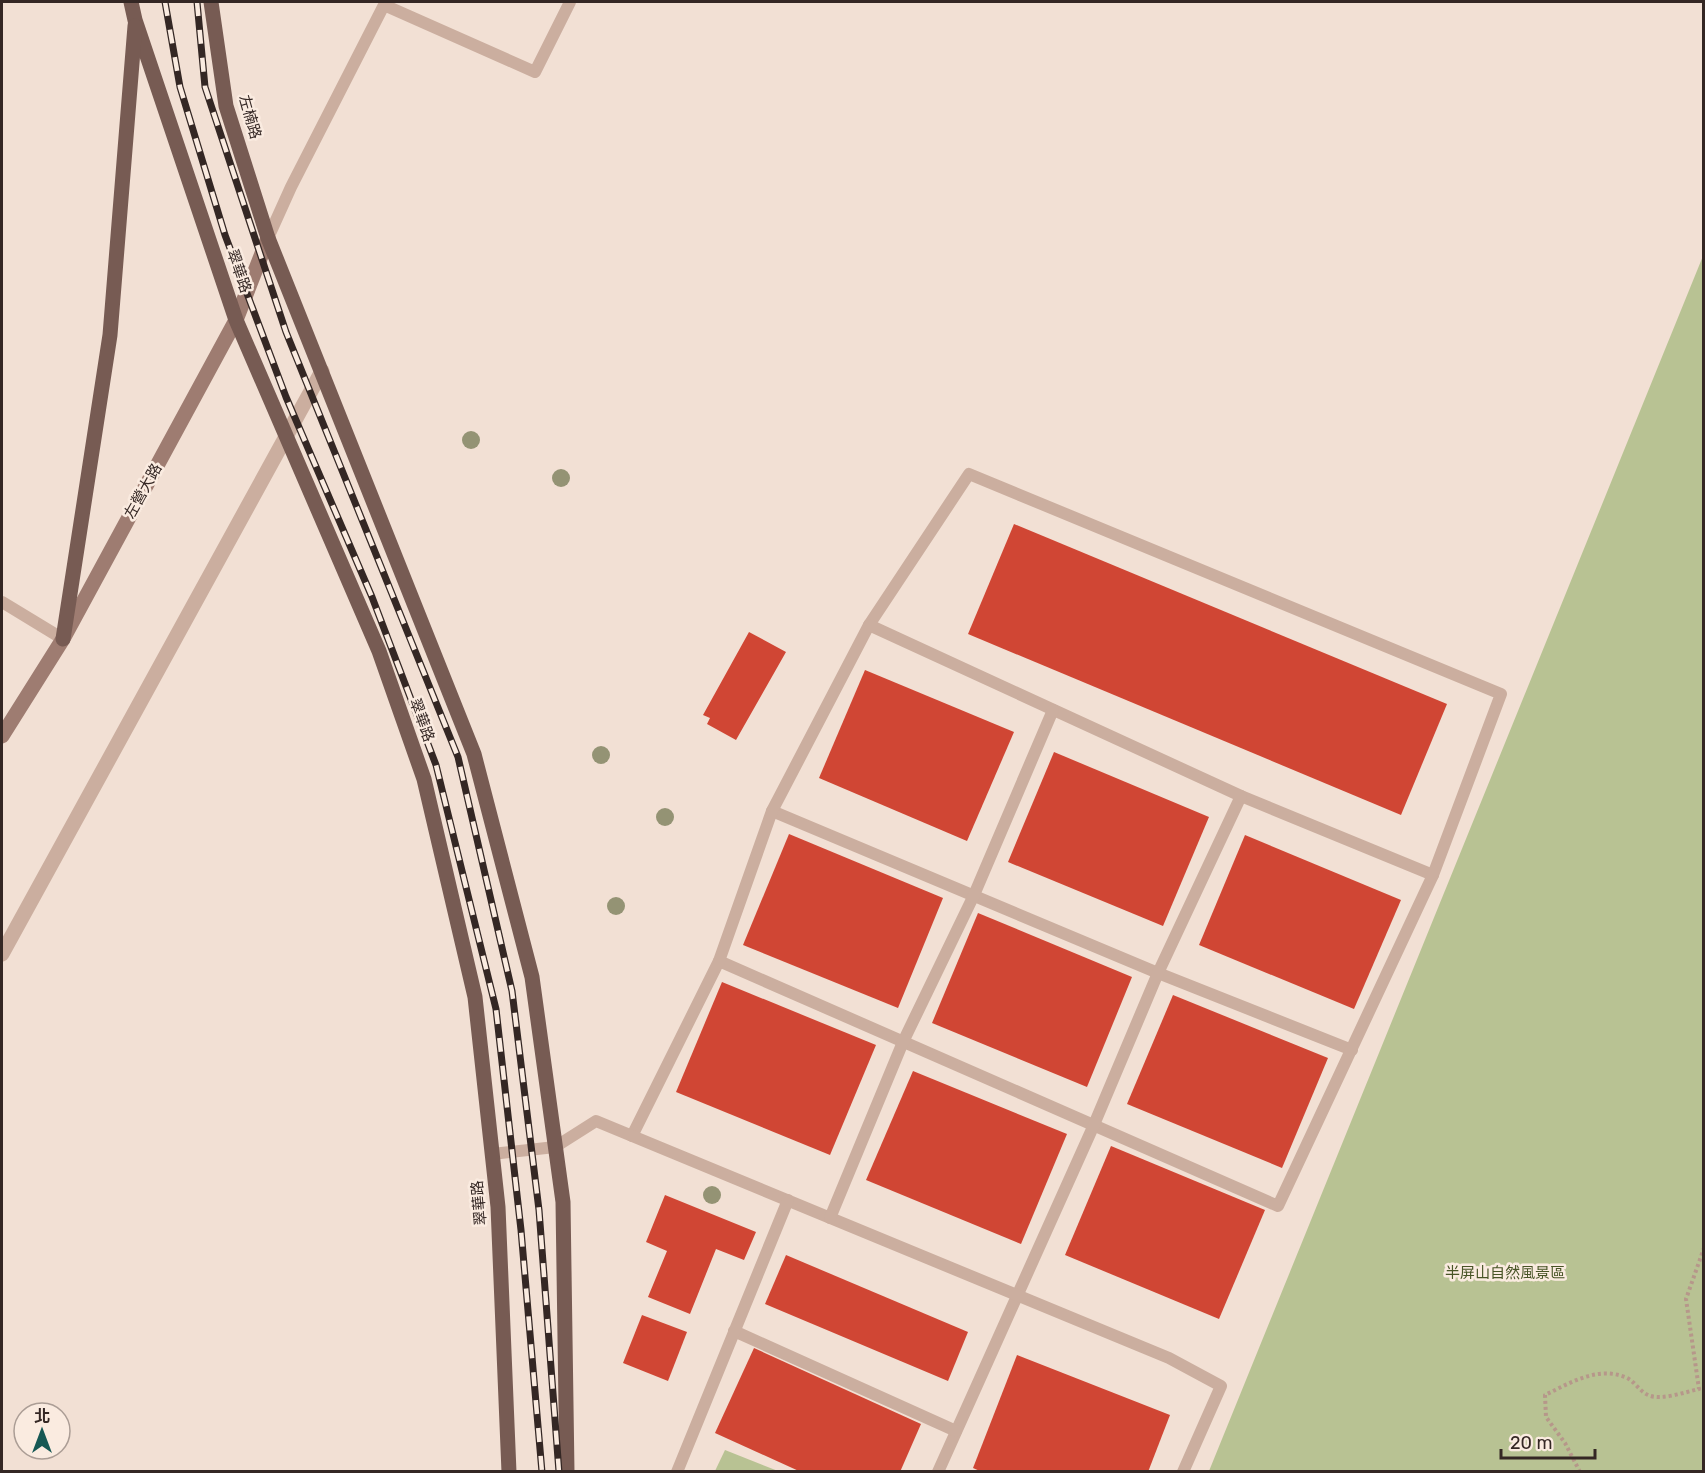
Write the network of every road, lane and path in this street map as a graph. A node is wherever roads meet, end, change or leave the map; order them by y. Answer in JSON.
{"nodes":[{"id":1,"x":131,"y":2,"type":"edge"},
{"id":2,"x":212,"y":2,"type":"edge"},
{"id":3,"x":570,"y":2,"type":"edge"},
{"id":4,"x":135,"y":21,"type":"junction"},
{"id":5,"x":268,"y":238,"type":"junction"},
{"id":6,"x":236,"y":320,"type":"junction"},
{"id":7,"x":322,"y":370,"type":"junction"},
{"id":8,"x":286,"y":434,"type":"junction"},
{"id":9,"x":2,"y":602,"type":"edge"},
{"id":10,"x":869,"y":625,"type":"junction"},
{"id":11,"x":63,"y":639,"type":"junction"},
{"id":12,"x":1053,"y":710,"type":"junction"},
{"id":13,"x":2,"y":736,"type":"edge"},
{"id":14,"x":1241,"y":796,"type":"junction"},
{"id":15,"x":771,"y":811,"type":"junction"},
{"id":16,"x":1433,"y":875,"type":"junction"},
{"id":17,"x":974,"y":895,"type":"junction"},
{"id":18,"x":2,"y":954,"type":"edge"},
{"id":19,"x":719,"y":962,"type":"junction"},
{"id":20,"x":1158,"y":973,"type":"junction"},
{"id":21,"x":903,"y":1042,"type":"junction"},
{"id":22,"x":1352,"y":1050,"type":"junction"},
{"id":23,"x":1093,"y":1127,"type":"junction"},
{"id":24,"x":632,"y":1136,"type":"junction"},
{"id":25,"x":555,"y":1147,"type":"junction"},
{"id":26,"x":492,"y":1154,"type":"junction"},
{"id":27,"x":788,"y":1200,"type":"junction"},
{"id":28,"x":830,"y":1218,"type":"junction"},
{"id":29,"x":1704,"y":1248,"type":"edge"},
{"id":30,"x":1018,"y":1296,"type":"junction"},
{"id":31,"x":735,"y":1331,"type":"junction"},
{"id":32,"x":956,"y":1431,"type":"junction"},
{"id":33,"x":509,"y":1472,"type":"edge"},
{"id":34,"x":567,"y":1472,"type":"edge"},
{"id":35,"x":678,"y":1472,"type":"edge"},
{"id":36,"x":938,"y":1472,"type":"edge"},
{"id":37,"x":1183,"y":1472,"type":"edge"},
{"id":38,"x":1580,"y":1472,"type":"edge"}],
"edges":[{"from":1,"to":4,"type":"main road"},
{"from":2,"to":5,"type":"main road","name":"左楠路"},
{"from":3,"to":5,"type":"lane"},
{"from":4,"to":6,"type":"main road","name":"翠華路"},
{"from":4,"to":11,"type":"main road"},
{"from":5,"to":6,"type":"street","name":"左營大路"},
{"from":5,"to":7,"type":"main road"},
{"from":6,"to":8,"type":"main road","name":"翠華路"},
{"from":6,"to":11,"type":"street","name":"左營大路"},
{"from":7,"to":8,"type":"street"},
{"from":7,"to":25,"type":"main road"},
{"from":8,"to":18,"type":"street"},
{"from":8,"to":26,"type":"main road","name":"翠華路"},
{"from":9,"to":11,"type":"lane"},
{"from":10,"to":12,"type":"lane"},
{"from":10,"to":15,"type":"lane"},
{"from":10,"to":16,"type":"lane"},
{"from":11,"to":13,"type":"street","name":"左營大路"},
{"from":12,"to":14,"type":"lane"},
{"from":12,"to":17,"type":"lane"},
{"from":14,"to":16,"type":"lane"},
{"from":14,"to":20,"type":"lane"},
{"from":15,"to":17,"type":"lane"},
{"from":15,"to":19,"type":"lane"},
{"from":16,"to":22,"type":"lane"},
{"from":17,"to":20,"type":"lane"},
{"from":17,"to":21,"type":"lane"},
{"from":19,"to":21,"type":"lane"},
{"from":19,"to":24,"type":"lane"},
{"from":20,"to":22,"type":"lane"},
{"from":20,"to":23,"type":"lane"},
{"from":21,"to":23,"type":"lane"},
{"from":21,"to":28,"type":"lane"},
{"from":22,"to":23,"type":"lane"},
{"from":23,"to":30,"type":"lane"},
{"from":24,"to":25,"type":"lane"},
{"from":24,"to":27,"type":"lane"},
{"from":25,"to":26,"type":"lane"},
{"from":25,"to":34,"type":"main road"},
{"from":26,"to":33,"type":"main road","name":"翠華路"},
{"from":27,"to":28,"type":"lane"},
{"from":27,"to":31,"type":"lane"},
{"from":28,"to":30,"type":"lane"},
{"from":29,"to":38,"type":"path"},
{"from":30,"to":32,"type":"lane"},
{"from":30,"to":37,"type":"lane"},
{"from":31,"to":32,"type":"lane"},
{"from":31,"to":35,"type":"lane"},
{"from":32,"to":36,"type":"lane"}]}
